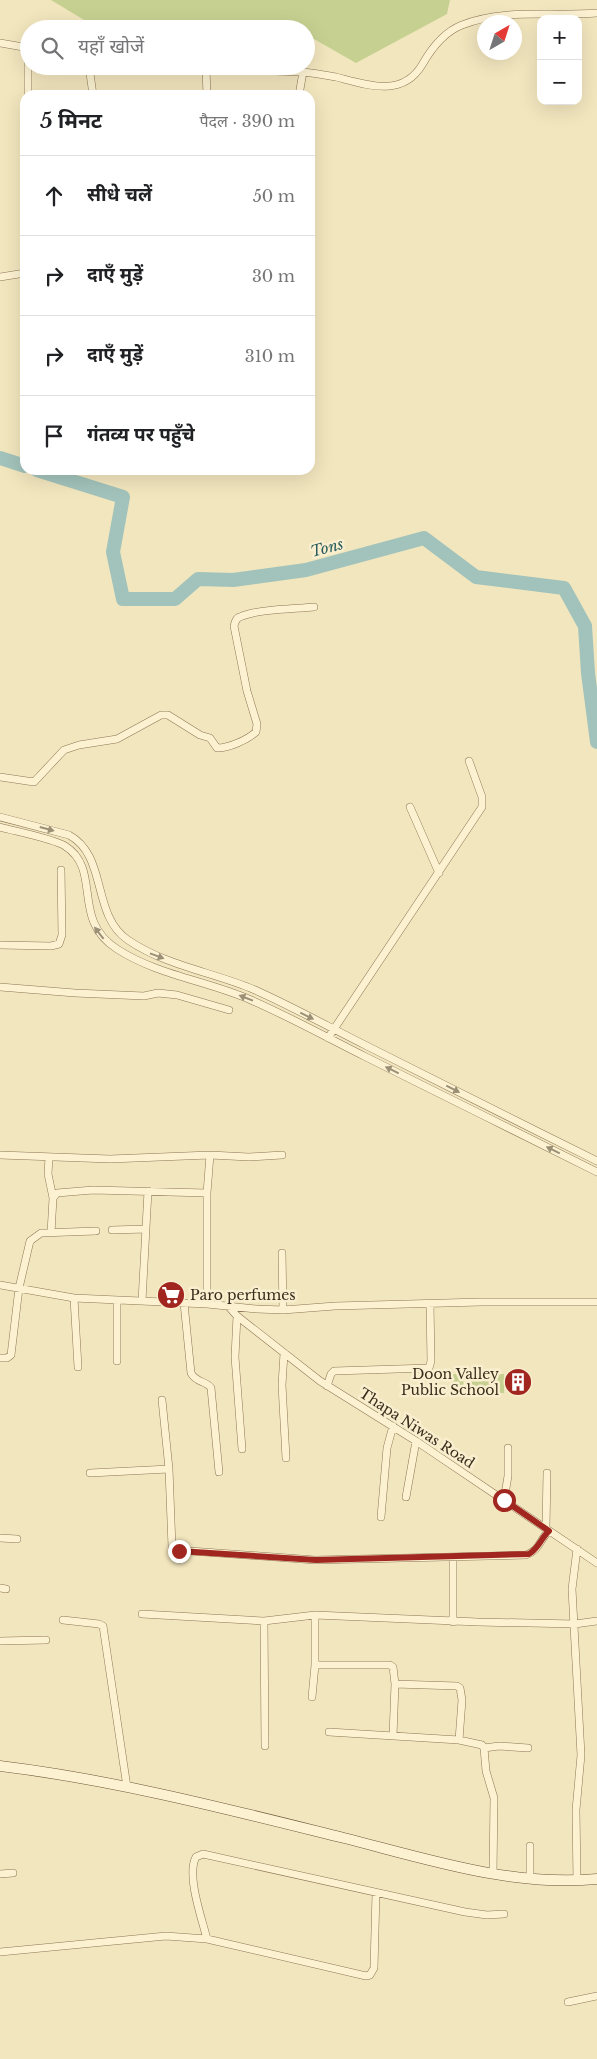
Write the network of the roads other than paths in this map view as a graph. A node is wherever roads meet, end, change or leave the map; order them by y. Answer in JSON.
{"nodes":[{"id":1,"x":597,"y":13,"type":"edge"},
{"id":2,"x":0,"y":43,"type":"edge"},
{"id":3,"x":20,"y":47,"type":"edge"},
{"id":4,"x":315,"y":73,"type":"edge"},
{"id":5,"x":28,"y":75,"type":"edge"},
{"id":6,"x":90,"y":75,"type":"edge"},
{"id":7,"x":206,"y":75,"type":"edge"},
{"id":8,"x":302,"y":75,"type":"edge"},
{"id":9,"x":28,"y":90,"type":"edge"},
{"id":10,"x":92,"y":90,"type":"edge"},
{"id":11,"x":207,"y":90,"type":"edge"},
{"id":12,"x":299,"y":90,"type":"edge"},
{"id":13,"x":20,"y":274,"type":"edge"},
{"id":14,"x":0,"y":277,"type":"edge"},
{"id":15,"x":314,"y":607,"type":"dead end"},
{"id":16,"x":469,"y":761,"type":"dead end"},
{"id":17,"x":0,"y":777,"type":"edge"},
{"id":18,"x":410,"y":807,"type":"dead end"},
{"id":19,"x":0,"y":817,"type":"edge"},
{"id":20,"x":0,"y":827,"type":"edge"},
{"id":21,"x":61,"y":870,"type":"dead end"},
{"id":22,"x":439,"y":873,"type":"junction"},
{"id":23,"x":0,"y":945,"type":"edge"},
{"id":24,"x":0,"y":987,"type":"edge"},
{"id":25,"x":229,"y":1010,"type":"dead end"},
{"id":26,"x":334,"y":1030,"type":"junction"},
{"id":27,"x":328,"y":1038,"type":"junction"},
{"id":28,"x":412,"y":1069,"type":"junction"},
{"id":29,"x":408,"y":1078,"type":"junction"},
{"id":30,"x":578,"y":1152,"type":"junction"},
{"id":31,"x":0,"y":1155,"type":"edge"},
{"id":32,"x":210,"y":1155,"type":"junction"},
{"id":33,"x":282,"y":1155,"type":"dead end"},
{"id":34,"x":49,"y":1157,"type":"junction"},
{"id":35,"x":574,"y":1160,"type":"junction"},
{"id":36,"x":597,"y":1161,"type":"edge"},
{"id":37,"x":597,"y":1172,"type":"edge"},
{"id":38,"x":148,"y":1191,"type":"junction"},
{"id":39,"x":207,"y":1193,"type":"junction"},
{"id":40,"x":53,"y":1198,"type":"junction"},
{"id":41,"x":146,"y":1229,"type":"junction"},
{"id":42,"x":112,"y":1230,"type":"dead end"},
{"id":43,"x":96,"y":1231,"type":"dead end"},
{"id":44,"x":51,"y":1233,"type":"junction"},
{"id":45,"x":282,"y":1253,"type":"dead end"},
{"id":46,"x":0,"y":1285,"type":"edge"},
{"id":47,"x":20,"y":1288,"type":"junction"},
{"id":48,"x":74,"y":1298,"type":"junction"},
{"id":49,"x":117,"y":1300,"type":"junction"},
{"id":50,"x":142,"y":1301,"type":"junction"},
{"id":51,"x":597,"y":1302,"type":"edge"},
{"id":52,"x":184,"y":1303,"type":"junction"},
{"id":53,"x":207,"y":1304,"type":"junction"},
{"id":54,"x":430,"y":1304,"type":"junction"},
{"id":55,"x":229,"y":1307,"type":"junction"},
{"id":56,"x":283,"y":1310,"type":"junction"},
{"id":57,"x":237,"y":1316,"type":"junction"},
{"id":58,"x":284,"y":1353,"type":"junction"},
{"id":59,"x":0,"y":1358,"type":"edge"},
{"id":60,"x":117,"y":1362,"type":"dead end"},
{"id":61,"x":78,"y":1367,"type":"dead end"},
{"id":62,"x":327,"y":1386,"type":"junction"},
{"id":63,"x":162,"y":1400,"type":"dead end"},
{"id":64,"x":393,"y":1426,"type":"junction"},
{"id":65,"x":416,"y":1441,"type":"junction"},
{"id":66,"x":508,"y":1448,"type":"dead end"},
{"id":67,"x":242,"y":1449,"type":"dead end"},
{"id":68,"x":286,"y":1458,"type":"dead end"},
{"id":69,"x":168,"y":1469,"type":"junction"},
{"id":70,"x":219,"y":1472,"type":"dead end"},
{"id":71,"x":90,"y":1473,"type":"dead end"},
{"id":72,"x":547,"y":1473,"type":"dead end"},
{"id":73,"x":406,"y":1497,"type":"dead end"},
{"id":74,"x":504,"y":1500,"type":"junction"},
{"id":75,"x":381,"y":1517,"type":"dead end"},
{"id":76,"x":548,"y":1530,"type":"junction"},
{"id":77,"x":0,"y":1538,"type":"edge"},
{"id":78,"x":17,"y":1538,"type":"dead end"},
{"id":79,"x":577,"y":1549,"type":"junction"},
{"id":80,"x":452,"y":1558,"type":"junction"},
{"id":81,"x":597,"y":1563,"type":"edge"},
{"id":82,"x":142,"y":1614,"type":"dead end"},
{"id":83,"x":315,"y":1616,"type":"junction"},
{"id":84,"x":63,"y":1620,"type":"dead end"},
{"id":85,"x":264,"y":1621,"type":"junction"},
{"id":86,"x":597,"y":1621,"type":"edge"},
{"id":87,"x":453,"y":1622,"type":"junction"},
{"id":88,"x":575,"y":1624,"type":"junction"},
{"id":89,"x":0,"y":1640,"type":"edge"},
{"id":90,"x":46,"y":1640,"type":"dead end"},
{"id":91,"x":315,"y":1665,"type":"junction"},
{"id":92,"x":395,"y":1684,"type":"junction"},
{"id":93,"x":312,"y":1697,"type":"dead end"},
{"id":94,"x":329,"y":1732,"type":"dead end"},
{"id":95,"x":393,"y":1736,"type":"junction"},
{"id":96,"x":459,"y":1740,"type":"junction"},
{"id":97,"x":265,"y":1746,"type":"dead end"},
{"id":98,"x":484,"y":1748,"type":"junction"},
{"id":99,"x":528,"y":1748,"type":"dead end"},
{"id":100,"x":0,"y":1766,"type":"edge"},
{"id":101,"x":127,"y":1787,"type":"junction"},
{"id":102,"x":530,"y":1846,"type":"dead end"},
{"id":103,"x":13,"y":1873,"type":"dead end"},
{"id":104,"x":0,"y":1874,"type":"edge"},
{"id":105,"x":493,"y":1874,"type":"junction"},
{"id":106,"x":530,"y":1879,"type":"junction"},
{"id":107,"x":597,"y":1880,"type":"edge"},
{"id":108,"x":577,"y":1881,"type":"junction"},
{"id":109,"x":376,"y":1892,"type":"junction"},
{"id":110,"x":504,"y":1914,"type":"dead end"},
{"id":111,"x":207,"y":1939,"type":"junction"},
{"id":112,"x":0,"y":1952,"type":"edge"},
{"id":113,"x":597,"y":1996,"type":"edge"},
{"id":114,"x":568,"y":2002,"type":"dead end"}],
"edges":[{"from":1,"to":4,"type":"street"},
{"from":2,"to":3,"type":"street"},
{"from":5,"to":9,"type":"street"},
{"from":6,"to":10,"type":"street"},
{"from":7,"to":11,"type":"street"},
{"from":8,"to":12,"type":"street"},
{"from":13,"to":14,"type":"street"},
{"from":15,"to":17,"type":"street"},
{"from":16,"to":22,"type":"street"},
{"from":18,"to":22,"type":"street"},
{"from":19,"to":26,"type":"street","one_way":true},
{"from":27,"to":20,"type":"street","one_way":true},
{"from":21,"to":23,"type":"street"},
{"from":22,"to":26,"type":"street"},
{"from":24,"to":25,"type":"street"},
{"from":26,"to":27,"type":"street"},
{"from":26,"to":28,"type":"street"},
{"from":29,"to":27,"type":"street","one_way":true},
{"from":28,"to":29,"type":"street"},
{"from":28,"to":30,"type":"street","one_way":true},
{"from":35,"to":29,"type":"street","one_way":true},
{"from":30,"to":35,"type":"street"},
{"from":30,"to":36,"type":"street"},
{"from":31,"to":34,"type":"street"},
{"from":32,"to":33,"type":"street"},
{"from":32,"to":34,"type":"street"},
{"from":32,"to":39,"type":"street"},
{"from":34,"to":40,"type":"street"},
{"from":35,"to":37,"type":"street"},
{"from":38,"to":39,"type":"street"},
{"from":38,"to":40,"type":"street"},
{"from":38,"to":41,"type":"street"},
{"from":39,"to":53,"type":"street"},
{"from":40,"to":44,"type":"street"},
{"from":41,"to":42,"type":"street"},
{"from":41,"to":50,"type":"street"},
{"from":43,"to":44,"type":"street"},
{"from":44,"to":47,"type":"street"},
{"from":45,"to":56,"type":"street"},
{"from":46,"to":47,"type":"street"},
{"from":47,"to":48,"type":"street"},
{"from":47,"to":59,"type":"street"},
{"from":48,"to":49,"type":"street"},
{"from":48,"to":61,"type":"street"},
{"from":49,"to":50,"type":"street"},
{"from":49,"to":60,"type":"street"},
{"from":50,"to":52,"type":"street"},
{"from":51,"to":54,"type":"street"},
{"from":52,"to":53,"type":"street"},
{"from":52,"to":70,"type":"street"},
{"from":53,"to":55,"type":"street"},
{"from":54,"to":56,"type":"street"},
{"from":54,"to":62,"type":"street"},
{"from":55,"to":56,"type":"street"},
{"from":55,"to":57,"type":"street","name":"Thapa Niwas Road"},
{"from":57,"to":58,"type":"street","name":"Thapa Niwas Road"},
{"from":57,"to":67,"type":"street"},
{"from":58,"to":62,"type":"street","name":"Thapa Niwas Road"},
{"from":58,"to":68,"type":"street"},
{"from":62,"to":64,"type":"street","name":"Thapa Niwas Road"},
{"from":63,"to":69,"type":"street"},
{"from":64,"to":65,"type":"street","name":"Thapa Niwas Road"},
{"from":64,"to":75,"type":"street"},
{"from":65,"to":73,"type":"street"},
{"from":65,"to":74,"type":"street","name":"Thapa Niwas Road"},
{"from":66,"to":74,"type":"street"},
{"from":69,"to":71,"type":"street"},
{"from":69,"to":80,"type":"street"},
{"from":72,"to":76,"type":"street"},
{"from":74,"to":76,"type":"street","name":"Thapa Niwas Road"},
{"from":76,"to":79,"type":"street","name":"Thapa Niwas Road"},
{"from":76,"to":80,"type":"street"},
{"from":77,"to":78,"type":"street"},
{"from":79,"to":81,"type":"street","name":"Thapa Niwas Road"},
{"from":79,"to":88,"type":"street"},
{"from":80,"to":87,"type":"street"},
{"from":82,"to":85,"type":"street"},
{"from":83,"to":85,"type":"street"},
{"from":83,"to":87,"type":"street"},
{"from":83,"to":91,"type":"street"},
{"from":84,"to":101,"type":"street"},
{"from":85,"to":97,"type":"street"},
{"from":86,"to":88,"type":"street"},
{"from":87,"to":88,"type":"street"},
{"from":88,"to":108,"type":"street"},
{"from":89,"to":90,"type":"street"},
{"from":91,"to":92,"type":"street"},
{"from":91,"to":93,"type":"street"},
{"from":92,"to":95,"type":"street"},
{"from":92,"to":96,"type":"street"},
{"from":94,"to":95,"type":"street"},
{"from":95,"to":96,"type":"street"},
{"from":96,"to":98,"type":"street"},
{"from":98,"to":99,"type":"street"},
{"from":98,"to":105,"type":"street"},
{"from":100,"to":101,"type":"street"},
{"from":101,"to":105,"type":"street"},
{"from":102,"to":106,"type":"street"},
{"from":103,"to":104,"type":"street"},
{"from":105,"to":106,"type":"street"},
{"from":106,"to":108,"type":"street"},
{"from":107,"to":108,"type":"street"},
{"from":109,"to":110,"type":"street"},
{"from":109,"to":111,"type":"street"},
{"from":109,"to":111,"type":"street"},
{"from":111,"to":112,"type":"street"},
{"from":113,"to":114,"type":"street"}]}
